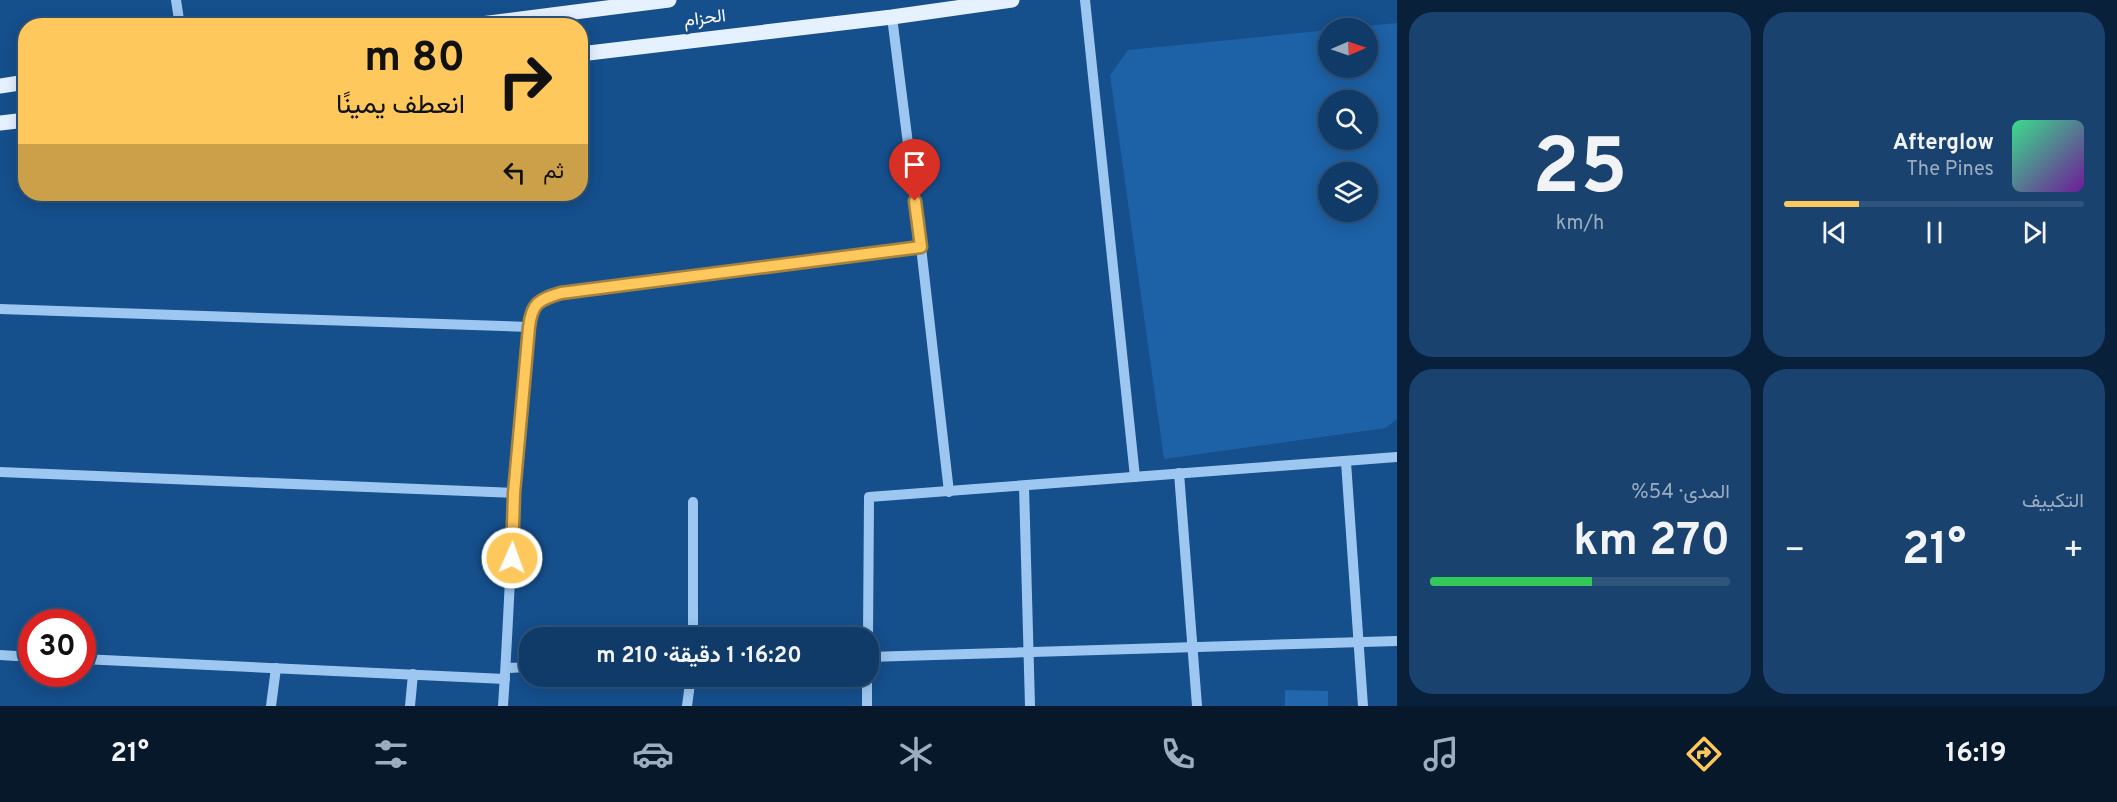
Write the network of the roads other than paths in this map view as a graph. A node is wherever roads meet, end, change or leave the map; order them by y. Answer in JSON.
{"nodes":[{"id":1,"x":176,"y":0,"type":"edge"},
{"id":2,"x":669,"y":0,"type":"edge"},
{"id":3,"x":1012,"y":0,"type":"edge"},
{"id":4,"x":1085,"y":0,"type":"edge"},
{"id":5,"x":892,"y":16,"type":"junction"},
{"id":6,"x":179,"y":18,"type":"edge"},
{"id":7,"x":528,"y":18,"type":"edge"},
{"id":8,"x":588,"y":53,"type":"edge"},
{"id":9,"x":18,"y":83,"type":"edge"},
{"id":10,"x":0,"y":86,"type":"edge"},
{"id":11,"x":18,"y":121,"type":"edge"},
{"id":12,"x":0,"y":123,"type":"edge"},
{"id":13,"x":921,"y":247,"type":"junction"},
{"id":14,"x":0,"y":309,"type":"edge"},
{"id":15,"x":529,"y":327,"type":"junction"},
{"id":16,"x":1397,"y":457,"type":"edge"},
{"id":17,"x":1346,"y":462,"type":"junction"},
{"id":18,"x":0,"y":472,"type":"edge"},
{"id":19,"x":1179,"y":474,"type":"junction"},
{"id":20,"x":1135,"y":477,"type":"junction"},
{"id":21,"x":1024,"y":486,"type":"junction"},
{"id":22,"x":949,"y":492,"type":"junction"},
{"id":23,"x":514,"y":493,"type":"junction"},
{"id":24,"x":693,"y":502,"type":"dead end"},
{"id":25,"x":693,"y":627,"type":"edge"},
{"id":26,"x":868,"y":627,"type":"edge"},
{"id":27,"x":1397,"y":641,"type":"edge"},
{"id":28,"x":1358,"y":643,"type":"junction"},
{"id":29,"x":1194,"y":647,"type":"junction"},
{"id":30,"x":1029,"y":652,"type":"junction"},
{"id":31,"x":0,"y":655,"type":"edge"},
{"id":32,"x":18,"y":656,"type":"edge"},
{"id":33,"x":879,"y":657,"type":"edge"},
{"id":34,"x":96,"y":660,"type":"edge"},
{"id":35,"x":276,"y":668,"type":"junction"},
{"id":36,"x":519,"y":670,"type":"edge"},
{"id":37,"x":506,"y":673,"type":"junction"},
{"id":38,"x":413,"y":674,"type":"junction"},
{"id":39,"x":690,"y":687,"type":"edge"},
{"id":40,"x":867,"y":687,"type":"edge"},
{"id":41,"x":271,"y":706,"type":"edge"},
{"id":42,"x":410,"y":706,"type":"edge"},
{"id":43,"x":503,"y":706,"type":"edge"},
{"id":44,"x":687,"y":706,"type":"edge"},
{"id":45,"x":867,"y":706,"type":"edge"},
{"id":46,"x":1030,"y":706,"type":"edge"},
{"id":47,"x":1197,"y":706,"type":"edge"},
{"id":48,"x":1362,"y":706,"type":"edge"}],
"edges":[{"from":1,"to":6,"type":"street"},
{"from":2,"to":7,"type":"main road","name":"الحزام"},
{"from":3,"to":5,"type":"main road","name":"الحزام"},
{"from":4,"to":20,"type":"street"},
{"from":5,"to":8,"type":"main road","name":"الحزام"},
{"from":5,"to":13,"type":"street"},
{"from":9,"to":10,"type":"main road"},
{"from":11,"to":12,"type":"main road"},
{"from":13,"to":15,"type":"street"},
{"from":13,"to":22,"type":"street"},
{"from":14,"to":15,"type":"street"},
{"from":15,"to":23,"type":"street"},
{"from":16,"to":17,"type":"street"},
{"from":17,"to":19,"type":"street"},
{"from":17,"to":28,"type":"street"},
{"from":18,"to":23,"type":"street"},
{"from":19,"to":20,"type":"street"},
{"from":19,"to":29,"type":"street"},
{"from":20,"to":21,"type":"street"},
{"from":21,"to":22,"type":"street"},
{"from":21,"to":30,"type":"street"},
{"from":22,"to":26,"type":"street"},
{"from":23,"to":37,"type":"street"},
{"from":24,"to":25,"type":"street"},
{"from":27,"to":28,"type":"street"},
{"from":28,"to":29,"type":"street"},
{"from":28,"to":48,"type":"street"},
{"from":29,"to":30,"type":"street"},
{"from":29,"to":47,"type":"street"},
{"from":30,"to":33,"type":"street"},
{"from":30,"to":46,"type":"street"},
{"from":31,"to":32,"type":"street"},
{"from":34,"to":35,"type":"street"},
{"from":35,"to":38,"type":"street"},
{"from":35,"to":41,"type":"street"},
{"from":36,"to":37,"type":"street"},
{"from":37,"to":38,"type":"street"},
{"from":37,"to":43,"type":"street"},
{"from":38,"to":42,"type":"street"},
{"from":39,"to":44,"type":"street"},
{"from":40,"to":45,"type":"street"}]}
